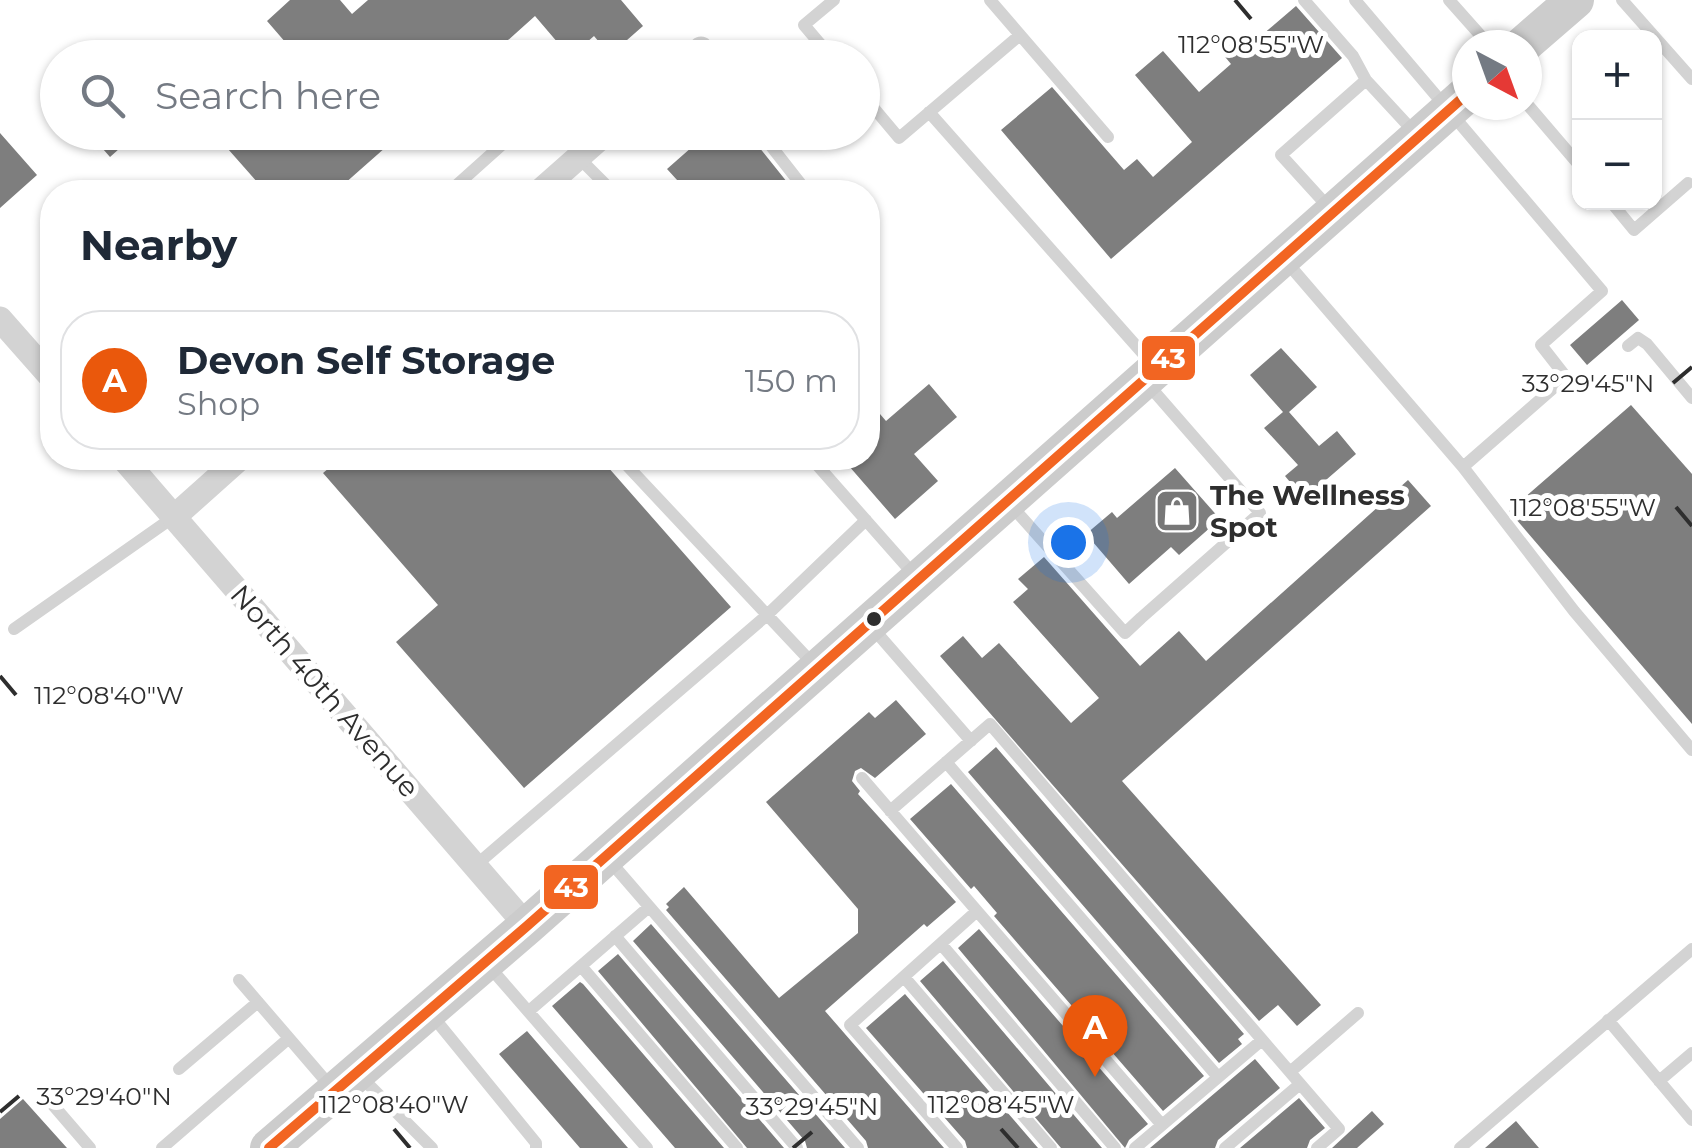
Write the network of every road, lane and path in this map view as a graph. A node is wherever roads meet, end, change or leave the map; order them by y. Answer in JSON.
{"nodes":[{"id":1,"x":834,"y":0,"type":"edge"},
{"id":2,"x":990,"y":0,"type":"edge"},
{"id":3,"x":1304,"y":0,"type":"edge"},
{"id":4,"x":1355,"y":0,"type":"edge"},
{"id":5,"x":1450,"y":0,"type":"edge"},
{"id":6,"x":1575,"y":0,"type":"edge"},
{"id":7,"x":1622,"y":0,"type":"edge"},
{"id":8,"x":1476,"y":30,"type":"edge"},
{"id":9,"x":1540,"y":30,"type":"edge"},
{"id":10,"x":1020,"y":35,"type":"junction"},
{"id":11,"x":817,"y":40,"type":"edge"},
{"id":12,"x":1692,"y":79,"type":"edge"},
{"id":13,"x":1366,"y":80,"type":"junction"},
{"id":14,"x":1452,"y":96,"type":"edge"},
{"id":15,"x":1452,"y":107,"type":"edge"},
{"id":16,"x":930,"y":112,"type":"junction"},
{"id":17,"x":880,"y":115,"type":"edge"},
{"id":18,"x":1472,"y":120,"type":"edge"},
{"id":19,"x":1541,"y":120,"type":"edge"},
{"id":20,"x":1419,"y":136,"type":"junction"},
{"id":21,"x":1108,"y":137,"type":"dead end"},
{"id":22,"x":496,"y":150,"type":"edge"},
{"id":23,"x":587,"y":150,"type":"edge"},
{"id":24,"x":774,"y":150,"type":"edge"},
{"id":25,"x":1572,"y":157,"type":"edge"},
{"id":26,"x":578,"y":158,"type":"junction"},
{"id":27,"x":463,"y":180,"type":"edge"},
{"id":28,"x":553,"y":180,"type":"edge"},
{"id":29,"x":601,"y":180,"type":"edge"},
{"id":30,"x":797,"y":180,"type":"edge"},
{"id":31,"x":1688,"y":183,"type":"dead end"},
{"id":32,"x":1662,"y":206,"type":"edge"},
{"id":33,"x":1617,"y":210,"type":"edge"},
{"id":34,"x":1657,"y":210,"type":"edge"},
{"id":35,"x":1333,"y":212,"type":"junction"},
{"id":36,"x":1282,"y":257,"type":"junction"},
{"id":37,"x":0,"y":320,"type":"edge"},
{"id":38,"x":1628,"y":346,"type":"dead end"},
{"id":39,"x":40,"y":365,"type":"edge"},
{"id":40,"x":1150,"y":374,"type":"junction"},
{"id":41,"x":1692,"y":398,"type":"edge"},
{"id":42,"x":1463,"y":466,"type":"junction"},
{"id":43,"x":134,"y":470,"type":"edge"},
{"id":44,"x":226,"y":470,"type":"edge"},
{"id":45,"x":631,"y":470,"type":"edge"},
{"id":46,"x":822,"y":470,"type":"edge"},
{"id":47,"x":1007,"y":500,"type":"junction"},
{"id":48,"x":174,"y":516,"type":"junction"},
{"id":49,"x":866,"y":520,"type":"junction"},
{"id":50,"x":918,"y":579,"type":"junction"},
{"id":51,"x":766,"y":616,"type":"junction"},
{"id":52,"x":869,"y":623,"type":"junction"},
{"id":53,"x":14,"y":629,"type":"dead end"},
{"id":54,"x":817,"y":668,"type":"junction"},
{"id":55,"x":971,"y":740,"type":"junction"},
{"id":56,"x":1692,"y":750,"type":"edge"},
{"id":57,"x":946,"y":762,"type":"junction"},
{"id":58,"x":862,"y":778,"type":"dead end"},
{"id":59,"x":890,"y":811,"type":"junction"},
{"id":60,"x":605,"y":856,"type":"junction"},
{"id":61,"x":475,"y":866,"type":"junction"},
{"id":62,"x":648,"y":906,"type":"junction"},
{"id":63,"x":977,"y":912,"type":"junction"},
{"id":64,"x":527,"y":926,"type":"junction"},
{"id":65,"x":615,"y":936,"type":"junction"},
{"id":66,"x":940,"y":944,"type":"junction"},
{"id":67,"x":1692,"y":949,"type":"edge"},
{"id":68,"x":485,"y":962,"type":"junction"},
{"id":69,"x":581,"y":966,"type":"junction"},
{"id":70,"x":904,"y":977,"type":"junction"},
{"id":71,"x":239,"y":980,"type":"dead end"},
{"id":72,"x":258,"y":1002,"type":"junction"},
{"id":73,"x":429,"y":1011,"type":"junction"},
{"id":74,"x":528,"y":1012,"type":"junction"},
{"id":75,"x":1358,"y":1013,"type":"dead end"},
{"id":76,"x":1608,"y":1020,"type":"junction"},
{"id":77,"x":288,"y":1039,"type":"junction"},
{"id":78,"x":1262,"y":1040,"type":"junction"},
{"id":79,"x":1692,"y":1053,"type":"edge"},
{"id":80,"x":179,"y":1069,"type":"dead end"},
{"id":81,"x":1218,"y":1078,"type":"junction"},
{"id":82,"x":1295,"y":1078,"type":"junction"},
{"id":83,"x":1659,"y":1081,"type":"junction"},
{"id":84,"x":347,"y":1083,"type":"junction"},
{"id":85,"x":48,"y":1098,"type":"dead end"},
{"id":86,"x":1692,"y":1120,"type":"edge"},
{"id":87,"x":1162,"y":1125,"type":"junction"},
{"id":88,"x":90,"y":1148,"type":"edge"},
{"id":89,"x":162,"y":1148,"type":"edge"},
{"id":90,"x":270,"y":1148,"type":"edge"},
{"id":91,"x":432,"y":1148,"type":"edge"},
{"id":92,"x":536,"y":1148,"type":"edge"},
{"id":93,"x":647,"y":1148,"type":"edge"},
{"id":94,"x":736,"y":1148,"type":"edge"},
{"id":95,"x":797,"y":1148,"type":"edge"},
{"id":96,"x":858,"y":1148,"type":"edge"},
{"id":97,"x":957,"y":1148,"type":"edge"},
{"id":98,"x":1051,"y":1148,"type":"edge"},
{"id":99,"x":1115,"y":1148,"type":"edge"},
{"id":100,"x":1135,"y":1148,"type":"edge"},
{"id":101,"x":1225,"y":1148,"type":"edge"},
{"id":102,"x":1317,"y":1148,"type":"edge"},
{"id":103,"x":1460,"y":1148,"type":"edge"}],
"edges":[{"from":1,"to":11,"type":"lane"},
{"from":2,"to":10,"type":"lane"},
{"from":3,"to":13,"type":"lane"},
{"from":4,"to":14,"type":"lane"},
{"from":5,"to":8,"type":"lane"},
{"from":6,"to":9,"type":"main road"},
{"from":7,"to":12,"type":"lane"},
{"from":10,"to":16,"type":"lane"},
{"from":10,"to":21,"type":"lane"},
{"from":13,"to":20,"type":"lane"},
{"from":13,"to":35,"type":"lane"},
{"from":15,"to":20,"type":"main road"},
{"from":16,"to":17,"type":"lane"},
{"from":16,"to":40,"type":"lane"},
{"from":18,"to":42,"type":"lane"},
{"from":19,"to":25,"type":"lane"},
{"from":20,"to":35,"type":"main road"},
{"from":22,"to":27,"type":"lane"},
{"from":23,"to":26,"type":"street"},
{"from":24,"to":30,"type":"lane"},
{"from":26,"to":28,"type":"street"},
{"from":26,"to":29,"type":"lane"},
{"from":31,"to":32,"type":"lane"},
{"from":33,"to":34,"type":"lane"},
{"from":35,"to":36,"type":"main road"},
{"from":36,"to":40,"type":"main road"},
{"from":36,"to":42,"type":"lane"},
{"from":37,"to":39,"type":"street"},
{"from":38,"to":41,"type":"lane"},
{"from":40,"to":47,"type":"main road"},
{"from":40,"to":47,"type":"lane"},
{"from":42,"to":56,"type":"lane"},
{"from":43,"to":48,"type":"street","name":"North 40th Avenue"},
{"from":44,"to":48,"type":"street"},
{"from":45,"to":51,"type":"lane"},
{"from":46,"to":49,"type":"lane"},
{"from":47,"to":50,"type":"main road"},
{"from":48,"to":53,"type":"lane"},
{"from":48,"to":61,"type":"street","name":"North 40th Avenue"},
{"from":49,"to":50,"type":"lane"},
{"from":49,"to":51,"type":"lane"},
{"from":50,"to":52,"type":"main road"},
{"from":51,"to":54,"type":"lane"},
{"from":51,"to":61,"type":"lane"},
{"from":52,"to":54,"type":"main road"},
{"from":52,"to":55,"type":"lane"},
{"from":54,"to":60,"type":"main road"},
{"from":55,"to":57,"type":"lane"},
{"from":55,"to":78,"type":"lane"},
{"from":57,"to":59,"type":"lane"},
{"from":57,"to":81,"type":"lane"},
{"from":58,"to":59,"type":"lane"},
{"from":59,"to":63,"type":"lane"},
{"from":60,"to":62,"type":"lane"},
{"from":60,"to":64,"type":"main road"},
{"from":61,"to":64,"type":"street","name":"North 40th Avenue"},
{"from":62,"to":65,"type":"lane"},
{"from":62,"to":96,"type":"lane"},
{"from":63,"to":66,"type":"lane"},
{"from":63,"to":87,"type":"lane"},
{"from":64,"to":68,"type":"main road"},
{"from":65,"to":69,"type":"lane"},
{"from":65,"to":95,"type":"lane"},
{"from":66,"to":70,"type":"lane"},
{"from":66,"to":99,"type":"lane"},
{"from":67,"to":76,"type":"lane"},
{"from":68,"to":73,"type":"main road"},
{"from":68,"to":74,"type":"lane"},
{"from":69,"to":74,"type":"lane"},
{"from":69,"to":94,"type":"lane"},
{"from":70,"to":97,"type":"lane"},
{"from":70,"to":98,"type":"lane"},
{"from":71,"to":72,"type":"lane"},
{"from":72,"to":77,"type":"lane"},
{"from":72,"to":80,"type":"lane"},
{"from":73,"to":84,"type":"main road"},
{"from":73,"to":92,"type":"lane"},
{"from":74,"to":93,"type":"lane"},
{"from":75,"to":82,"type":"lane"},
{"from":76,"to":83,"type":"lane"},
{"from":76,"to":103,"type":"lane"},
{"from":77,"to":84,"type":"lane"},
{"from":77,"to":89,"type":"lane"},
{"from":78,"to":81,"type":"lane"},
{"from":78,"to":82,"type":"lane"},
{"from":79,"to":83,"type":"lane"},
{"from":81,"to":87,"type":"lane"},
{"from":82,"to":101,"type":"lane"},
{"from":82,"to":102,"type":"lane"},
{"from":83,"to":86,"type":"lane"},
{"from":84,"to":90,"type":"main road"},
{"from":84,"to":91,"type":"lane"},
{"from":85,"to":88,"type":"lane"},
{"from":87,"to":100,"type":"lane"}]}
